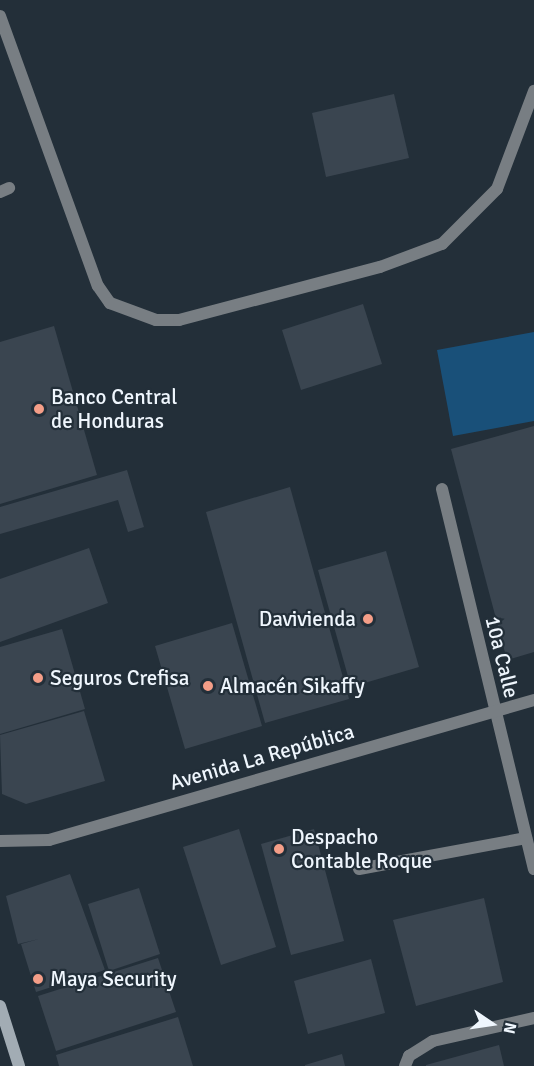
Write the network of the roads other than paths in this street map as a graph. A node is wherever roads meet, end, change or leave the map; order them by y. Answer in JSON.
{"nodes":[{"id":1,"x":0,"y":16,"type":"edge"},
{"id":2,"x":534,"y":91,"type":"edge"},
{"id":3,"x":442,"y":489,"type":"dead end"},
{"id":4,"x":534,"y":700,"type":"edge"},
{"id":5,"x":495,"y":711,"type":"junction"},
{"id":6,"x":526,"y":838,"type":"junction"},
{"id":7,"x":0,"y":841,"type":"edge"},
{"id":8,"x":359,"y":869,"type":"dead end"},
{"id":9,"x":534,"y":870,"type":"edge"},
{"id":10,"x":0,"y":1006,"type":"edge"},
{"id":11,"x":534,"y":1018,"type":"edge"},
{"id":12,"x":19,"y":1066,"type":"edge"},
{"id":13,"x":405,"y":1066,"type":"edge"}],
"edges":[{"from":1,"to":2,"type":"street"},
{"from":3,"to":5,"type":"street","name":"10a Calle"},
{"from":4,"to":5,"type":"street","name":"Avenida La República"},
{"from":5,"to":6,"type":"street","name":"10a Calle"},
{"from":5,"to":7,"type":"street","name":"Avenida La República"},
{"from":6,"to":8,"type":"street"},
{"from":6,"to":9,"type":"street","name":"10a Calle"},
{"from":10,"to":12,"type":"street"},
{"from":11,"to":13,"type":"street"}]}
